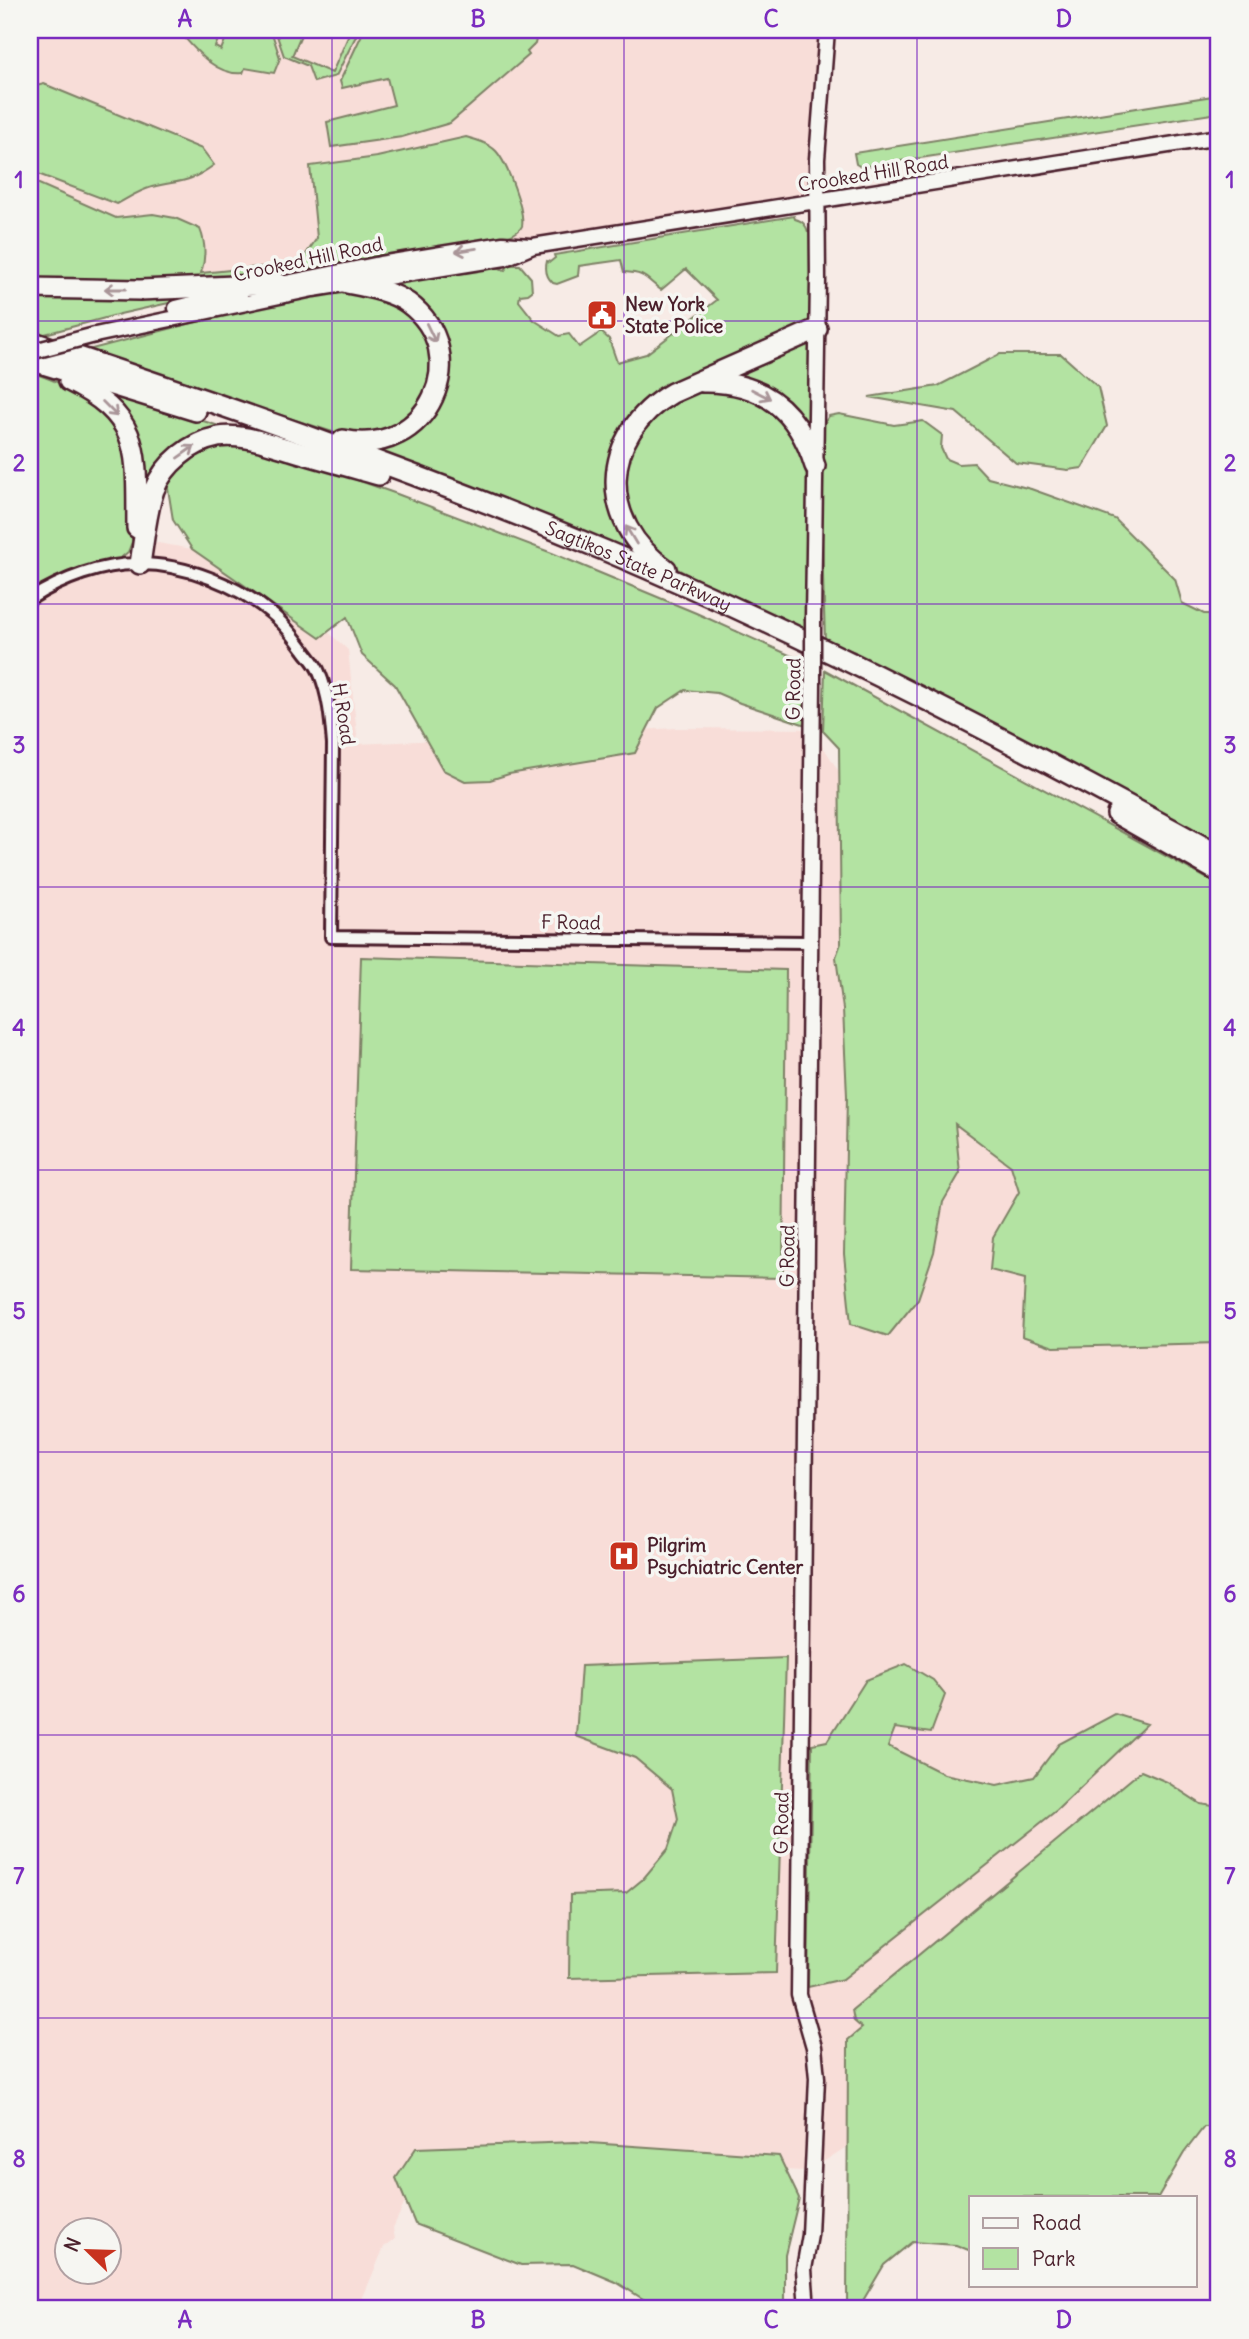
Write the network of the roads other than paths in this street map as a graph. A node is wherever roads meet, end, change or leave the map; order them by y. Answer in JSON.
{"nodes":[{"id":1,"x":827,"y":30,"type":"edge"},
{"id":2,"x":1219,"y":137,"type":"edge"},
{"id":3,"x":818,"y":200,"type":"junction"},
{"id":4,"x":533,"y":246,"type":"junction"},
{"id":5,"x":347,"y":283,"type":"junction"},
{"id":6,"x":280,"y":284,"type":"junction"},
{"id":7,"x":30,"y":288,"type":"edge"},
{"id":8,"x":817,"y":329,"type":"junction"},
{"id":9,"x":95,"y":335,"type":"junction"},
{"id":10,"x":30,"y":341,"type":"edge"},
{"id":11,"x":30,"y":352,"type":"edge"},
{"id":12,"x":30,"y":362,"type":"edge"},
{"id":13,"x":695,"y":383,"type":"junction"},
{"id":14,"x":264,"y":420,"type":"junction"},
{"id":15,"x":815,"y":466,"type":"junction"},
{"id":16,"x":379,"y":475,"type":"junction"},
{"id":17,"x":140,"y":564,"type":"junction"},
{"id":18,"x":701,"y":593,"type":"junction"},
{"id":19,"x":30,"y":598,"type":"edge"},
{"id":20,"x":1219,"y":855,"type":"edge"},
{"id":21,"x":1219,"y":872,"type":"edge"},
{"id":22,"x":331,"y":937,"type":"joint"},
{"id":23,"x":810,"y":942,"type":"junction"},
{"id":24,"x":807,"y":2309,"type":"edge"}],
"edges":[{"from":1,"to":3,"type":"street","name":"G Road"},
{"from":2,"to":3,"type":"street","name":"Crooked Hill Road"},
{"from":3,"to":4,"type":"street","name":"Crooked Hill Road"},
{"from":3,"to":8,"type":"street","name":"G Road"},
{"from":4,"to":5,"type":"street","name":"Crooked Hill Road"},
{"from":4,"to":6,"type":"street","name":"Crooked Hill Road","one_way":true},
{"from":5,"to":9,"type":"street","name":"Crooked Hill Road"},
{"from":5,"to":14,"type":"highway","one_way":true},
{"from":6,"to":7,"type":"highway","one_way":true},
{"from":6,"to":9,"type":"street","name":"Crooked Hill Road"},
{"from":8,"to":13,"type":"highway"},
{"from":8,"to":15,"type":"street","name":"G Road"},
{"from":9,"to":11,"type":"street","name":"Crooked Hill Road","bridge":true},
{"from":10,"to":14,"type":"highway","name":"Sagtikos State Parkway"},
{"from":12,"to":16,"type":"highway","name":"Sagtikos State Parkway"},
{"from":12,"to":17,"type":"highway","one_way":true},
{"from":13,"to":15,"type":"highway","one_way":true},
{"from":18,"to":13,"type":"highway","one_way":true},
{"from":14,"to":18,"type":"highway","name":"Sagtikos State Parkway"},
{"from":15,"to":23,"type":"street","name":"G Road","bridge":true},
{"from":17,"to":16,"type":"highway","one_way":true},
{"from":16,"to":21,"type":"highway","name":"Sagtikos State Parkway"},
{"from":17,"to":19,"type":"street","name":"H Road"},
{"from":17,"to":22,"type":"street","name":"H Road"},
{"from":18,"to":20,"type":"highway","name":"Sagtikos State Parkway"},
{"from":22,"to":23,"type":"street","name":"F Road"},
{"from":23,"to":24,"type":"street","name":"G Road"}]}
